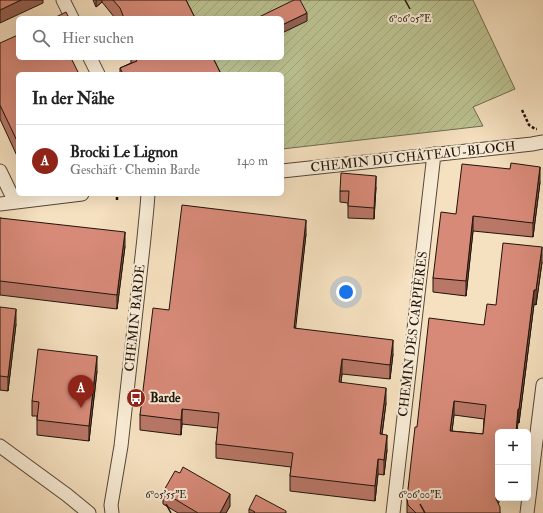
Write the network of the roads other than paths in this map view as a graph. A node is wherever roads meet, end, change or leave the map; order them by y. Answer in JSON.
{"nodes":[{"id":1,"x":64,"y":0,"type":"edge"},
{"id":2,"x":71,"y":16,"type":"edge"},
{"id":3,"x":91,"y":60,"type":"edge"},
{"id":4,"x":97,"y":72,"type":"edge"},
{"id":5,"x":543,"y":142,"type":"edge"},
{"id":6,"x":434,"y":154,"type":"junction"},
{"id":7,"x":0,"y":171,"type":"edge"},
{"id":8,"x":284,"y":171,"type":"edge"},
{"id":9,"x":65,"y":196,"type":"edge"},
{"id":10,"x":148,"y":196,"type":"edge"},
{"id":11,"x":15,"y":202,"type":"junction"},
{"id":12,"x":0,"y":204,"type":"edge"},
{"id":13,"x":543,"y":385,"type":"edge"},
{"id":14,"x":540,"y":430,"type":"edge"},
{"id":15,"x":0,"y":446,"type":"edge"},
{"id":16,"x":89,"y":513,"type":"edge"},
{"id":17,"x":112,"y":513,"type":"edge"},
{"id":18,"x":393,"y":513,"type":"edge"},
{"id":19,"x":527,"y":513,"type":"edge"}],
"edges":[{"from":1,"to":2,"type":"street"},
{"from":3,"to":4,"type":"street"},
{"from":5,"to":6,"type":"street","name":"CHEMIN DU CHÂTEAU-BLOCH"},
{"from":6,"to":8,"type":"street","name":"CHEMIN DU CHÂTEAU-BLOCH"},
{"from":6,"to":18,"type":"street","name":"CHEMIN DES CARPIÈRES"},
{"from":7,"to":11,"type":"street"},
{"from":9,"to":11,"type":"street"},
{"from":10,"to":17,"type":"street","name":"CHEMIN BARDE"},
{"from":11,"to":12,"type":"street"},
{"from":13,"to":14,"type":"street"},
{"from":14,"to":19,"type":"street"},
{"from":15,"to":16,"type":"street"}]}
